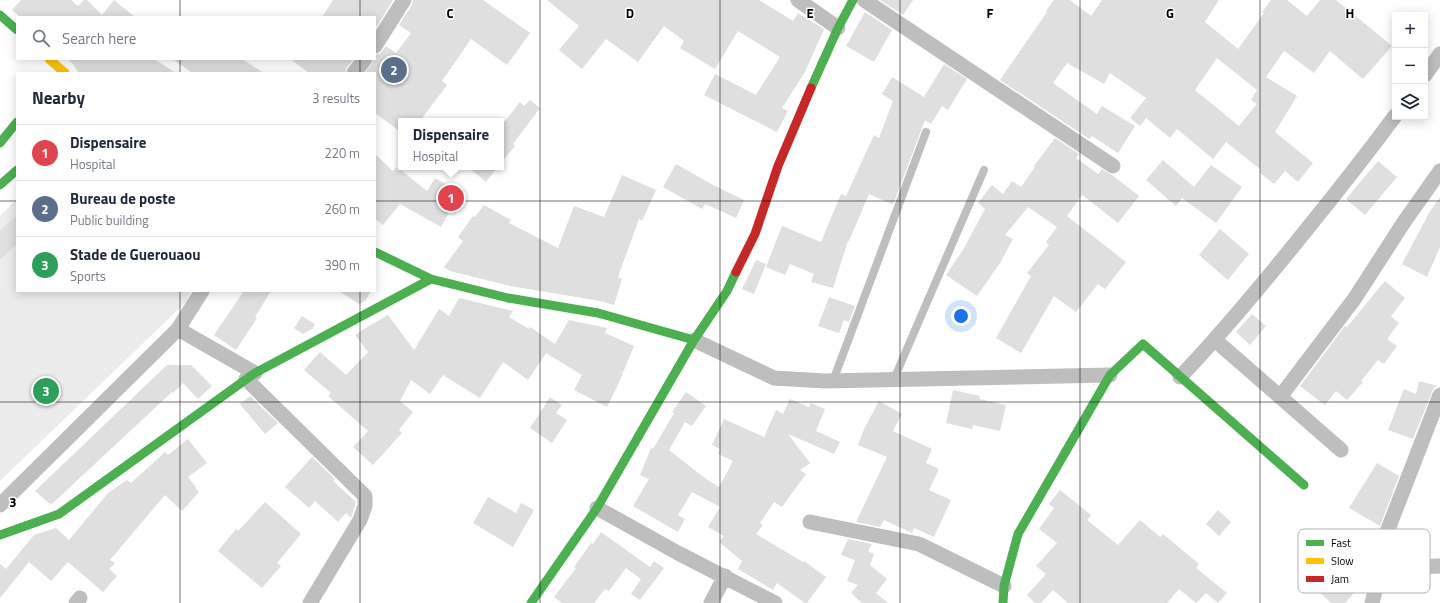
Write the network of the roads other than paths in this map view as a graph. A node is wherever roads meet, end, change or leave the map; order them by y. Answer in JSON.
{"nodes":[{"id":1,"x":404,"y":0,"type":"edge"},
{"id":2,"x":798,"y":0,"type":"edge"},
{"id":3,"x":853,"y":0,"type":"edge"},
{"id":4,"x":864,"y":0,"type":"edge"},
{"id":5,"x":0,"y":15,"type":"edge"},
{"id":6,"x":838,"y":28,"type":"junction"},
{"id":7,"x":16,"y":29,"type":"edge"},
{"id":8,"x":376,"y":44,"type":"edge"},
{"id":9,"x":1440,"y":54,"type":"edge"},
{"id":10,"x":50,"y":60,"type":"edge"},
{"id":11,"x":364,"y":60,"type":"edge"},
{"id":12,"x":60,"y":71,"type":"edge"},
{"id":13,"x":1428,"y":71,"type":"edge"},
{"id":14,"x":355,"y":72,"type":"edge"},
{"id":15,"x":1392,"y":120,"type":"edge"},
{"id":16,"x":16,"y":123,"type":"edge"},
{"id":17,"x":926,"y":132,"type":"dead end"},
{"id":18,"x":0,"y":143,"type":"edge"},
{"id":19,"x":1113,"y":166,"type":"dead end"},
{"id":20,"x":984,"y":170,"type":"dead end"},
{"id":21,"x":16,"y":171,"type":"edge"},
{"id":22,"x":1440,"y":171,"type":"edge"},
{"id":23,"x":0,"y":185,"type":"edge"},
{"id":24,"x":376,"y":252,"type":"edge"},
{"id":25,"x":431,"y":279,"type":"junction"},
{"id":26,"x":201,"y":292,"type":"edge"},
{"id":27,"x":178,"y":329,"type":"junction"},
{"id":28,"x":694,"y":340,"type":"junction"},
{"id":29,"x":1215,"y":340,"type":"junction"},
{"id":30,"x":1110,"y":375,"type":"junction"},
{"id":31,"x":251,"y":376,"type":"junction"},
{"id":32,"x":1180,"y":377,"type":"junction"},
{"id":33,"x":894,"y":379,"type":"junction"},
{"id":34,"x":833,"y":381,"type":"junction"},
{"id":35,"x":1440,"y":395,"type":"edge"},
{"id":36,"x":1280,"y":397,"type":"junction"},
{"id":37,"x":1341,"y":450,"type":"dead end"},
{"id":38,"x":1304,"y":485,"type":"dead end"},
{"id":39,"x":0,"y":505,"type":"edge"},
{"id":40,"x":597,"y":508,"type":"junction"},
{"id":41,"x":810,"y":522,"type":"dead end"},
{"id":42,"x":1388,"y":529,"type":"edge"},
{"id":43,"x":0,"y":536,"type":"edge"},
{"id":44,"x":1430,"y":566,"type":"edge"},
{"id":45,"x":1440,"y":566,"type":"edge"},
{"id":46,"x":725,"y":576,"type":"junction"},
{"id":47,"x":1004,"y":586,"type":"junction"},
{"id":48,"x":1375,"y":593,"type":"edge"},
{"id":49,"x":310,"y":603,"type":"edge"},
{"id":50,"x":531,"y":603,"type":"edge"},
{"id":51,"x":711,"y":603,"type":"edge"},
{"id":52,"x":776,"y":603,"type":"edge"},
{"id":53,"x":1003,"y":603,"type":"edge"},
{"id":54,"x":1372,"y":603,"type":"edge"}],
"edges":[{"from":1,"to":8,"type":"street"},
{"from":2,"to":6,"type":"street"},
{"from":3,"to":6,"type":"street"},
{"from":4,"to":19,"type":"street"},
{"from":5,"to":7,"type":"street"},
{"from":6,"to":28,"type":"street"},
{"from":9,"to":13,"type":"street"},
{"from":10,"to":12,"type":"street"},
{"from":11,"to":14,"type":"street"},
{"from":15,"to":29,"type":"street"},
{"from":16,"to":18,"type":"street"},
{"from":17,"to":34,"type":"lane"},
{"from":20,"to":33,"type":"lane"},
{"from":21,"to":23,"type":"street"},
{"from":22,"to":36,"type":"street"},
{"from":24,"to":25,"type":"street"},
{"from":25,"to":28,"type":"street"},
{"from":25,"to":31,"type":"street"},
{"from":26,"to":27,"type":"street"},
{"from":27,"to":31,"type":"street"},
{"from":27,"to":39,"type":"street"},
{"from":28,"to":34,"type":"street"},
{"from":28,"to":40,"type":"street"},
{"from":29,"to":32,"type":"street"},
{"from":29,"to":36,"type":"street"},
{"from":30,"to":32,"type":"street"},
{"from":30,"to":33,"type":"street"},
{"from":30,"to":47,"type":"street"},
{"from":31,"to":43,"type":"street"},
{"from":31,"to":49,"type":"street"},
{"from":32,"to":38,"type":"street"},
{"from":33,"to":34,"type":"street"},
{"from":35,"to":42,"type":"street"},
{"from":36,"to":37,"type":"street"},
{"from":40,"to":46,"type":"street"},
{"from":40,"to":50,"type":"street"},
{"from":41,"to":47,"type":"street"},
{"from":44,"to":45,"type":"street"},
{"from":46,"to":51,"type":"street"},
{"from":46,"to":52,"type":"street"},
{"from":47,"to":53,"type":"street"},
{"from":48,"to":54,"type":"street"}]}
